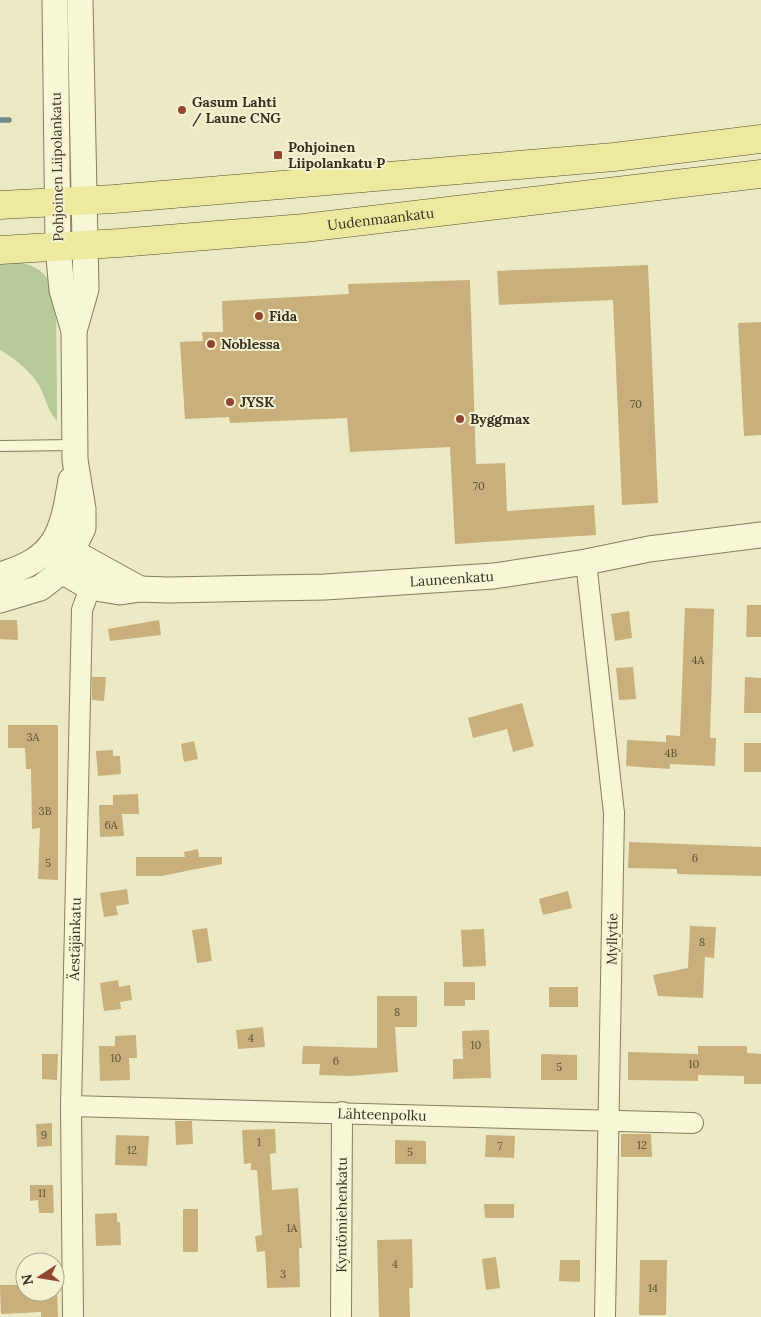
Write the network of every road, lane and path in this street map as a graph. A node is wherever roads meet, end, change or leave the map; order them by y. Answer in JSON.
{"nodes":[{"id":1,"x":55,"y":0,"type":"edge"},
{"id":2,"x":80,"y":0,"type":"edge"},
{"id":3,"x":761,"y":139,"type":"edge"},
{"id":4,"x":761,"y":174,"type":"edge"},
{"id":5,"x":85,"y":200,"type":"junction"},
{"id":6,"x":58,"y":202,"type":"junction"},
{"id":7,"x":0,"y":205,"type":"edge"},
{"id":8,"x":86,"y":245,"type":"junction"},
{"id":9,"x":58,"y":247,"type":"junction"},
{"id":10,"x":0,"y":250,"type":"edge"},
{"id":11,"x":74,"y":331,"type":"junction"},
{"id":12,"x":0,"y":446,"type":"edge"},
{"id":13,"x":75,"y":452,"type":"junction"},
{"id":14,"x":761,"y":535,"type":"edge"},
{"id":15,"x":62,"y":557,"type":"junction"},
{"id":16,"x":586,"y":562,"type":"junction"},
{"id":17,"x":0,"y":575,"type":"edge"},
{"id":18,"x":94,"y":576,"type":"junction"},
{"id":19,"x":0,"y":600,"type":"edge"},
{"id":20,"x":72,"y":1106,"type":"junction"},
{"id":21,"x":342,"y":1112,"type":"junction"},
{"id":22,"x":609,"y":1120,"type":"junction"},
{"id":23,"x":693,"y":1123,"type":"dead end"},
{"id":24,"x":73,"y":1317,"type":"edge"},
{"id":25,"x":341,"y":1317,"type":"edge"},
{"id":26,"x":605,"y":1317,"type":"edge"}],
"edges":[{"from":1,"to":6,"type":"street","name":"Pohjoinen Liipolankatu"},
{"from":2,"to":5,"type":"street","name":"Pohjoinen Liipolankatu"},
{"from":3,"to":5,"type":"main road"},
{"from":4,"to":8,"type":"main road","name":"Uudenmaankatu"},
{"from":5,"to":6,"type":"main road"},
{"from":5,"to":8,"type":"street","name":"Pohjoinen Liipolankatu"},
{"from":6,"to":7,"type":"main road"},
{"from":6,"to":9,"type":"street","name":"Pohjoinen Liipolankatu"},
{"from":8,"to":9,"type":"main road","name":"Uudenmaankatu"},
{"from":8,"to":11,"type":"street","name":"Pohjoinen Liipolankatu"},
{"from":9,"to":10,"type":"main road","name":"Uudenmaankatu"},
{"from":9,"to":11,"type":"street","name":"Pohjoinen Liipolankatu"},
{"from":11,"to":13,"type":"street","name":"Pohjoinen Liipolankatu"},
{"from":12,"to":13,"type":"lane"},
{"from":13,"to":15,"type":"street","name":"Pohjoinen Liipolankatu"},
{"from":14,"to":16,"type":"street","name":"Launeenkatu"},
{"from":15,"to":17,"type":"street"},
{"from":15,"to":18,"type":"street","name":"Launeenkatu"},
{"from":15,"to":19,"type":"street"},
{"from":16,"to":18,"type":"street","name":"Launeenkatu"},
{"from":16,"to":22,"type":"street","name":"Myllytie"},
{"from":18,"to":20,"type":"street","name":"Äestäjänkatu"},
{"from":20,"to":21,"type":"street","name":"Lähteenpolku"},
{"from":20,"to":24,"type":"street","name":"Äestäjänkatu"},
{"from":21,"to":22,"type":"street","name":"Lähteenpolku"},
{"from":21,"to":25,"type":"street","name":"Kyntömiehenkatu"},
{"from":22,"to":23,"type":"street","name":"Lähteenpolku"},
{"from":22,"to":26,"type":"street","name":"Myllytie"}]}
